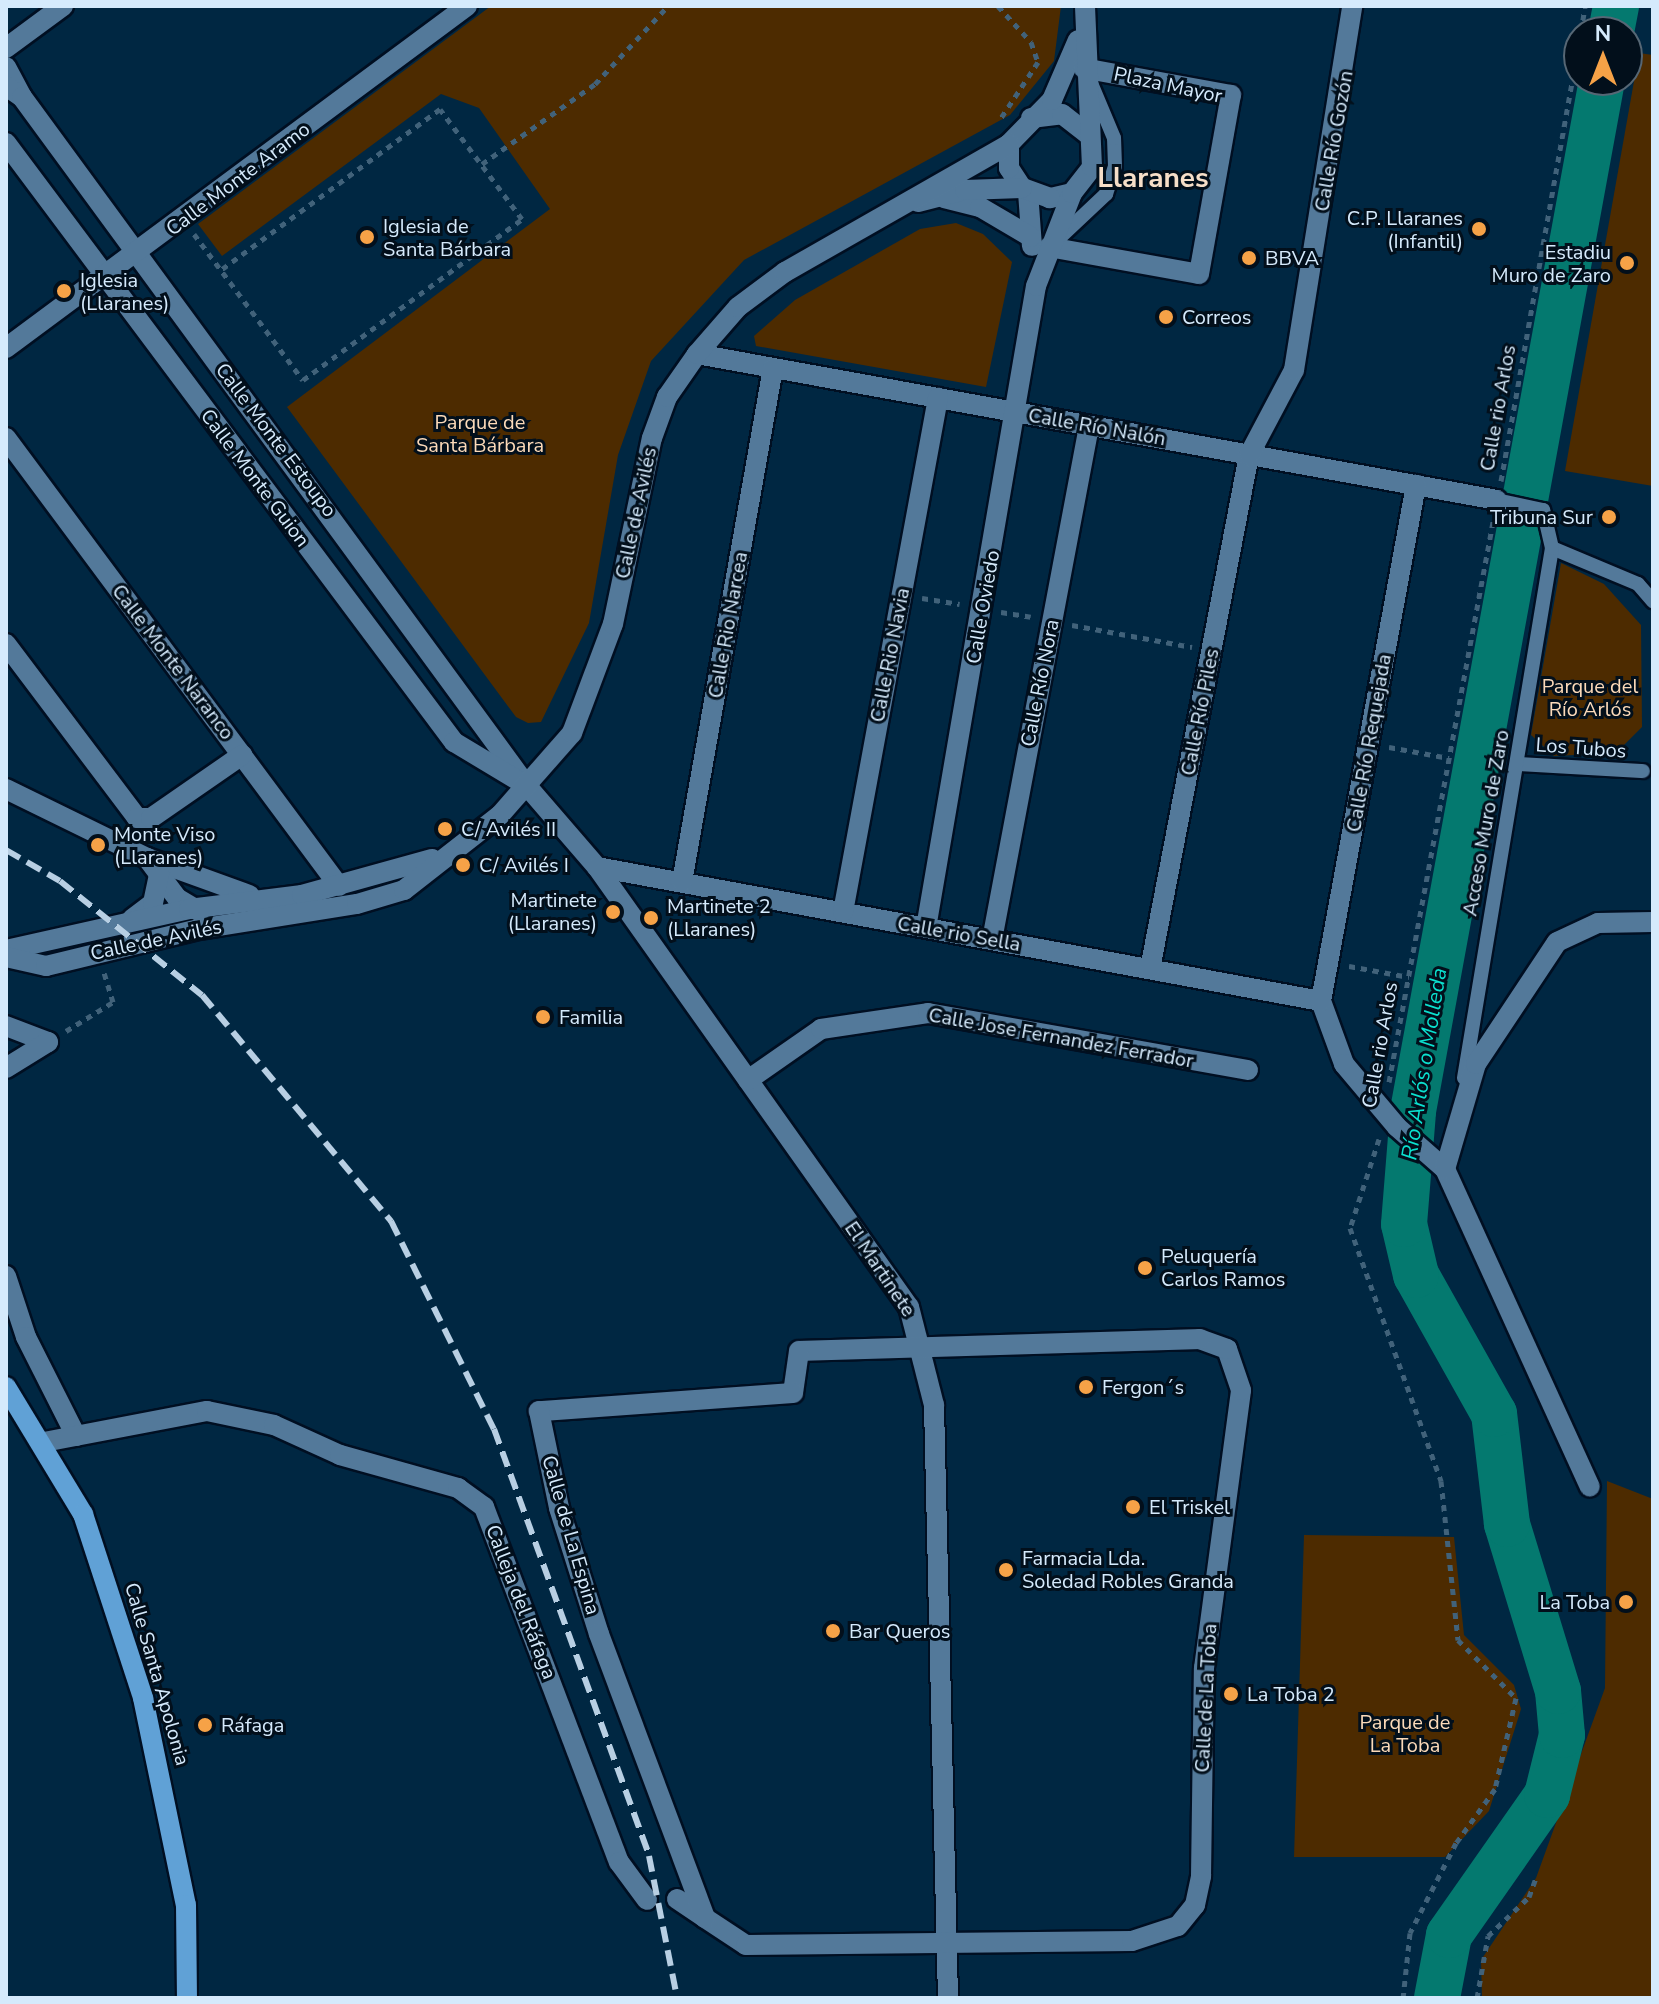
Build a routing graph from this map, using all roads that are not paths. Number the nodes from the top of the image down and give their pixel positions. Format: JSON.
{"nodes":[{"id":1,"x":63,"y":6,"type":"edge"},
{"id":2,"x":467,"y":6,"type":"edge"},
{"id":3,"x":1085,"y":6,"type":"edge"},
{"id":4,"x":1352,"y":6,"type":"edge"},
{"id":5,"x":1081,"y":32,"type":"junction"},
{"id":6,"x":6,"y":48,"type":"edge"},
{"id":7,"x":6,"y":67,"type":"edge"},
{"id":8,"x":1083,"y":68,"type":"junction"},
{"id":9,"x":14,"y":91,"type":"edge"},
{"id":10,"x":1029,"y":119,"type":"junction"},
{"id":11,"x":1088,"y":134,"type":"junction"},
{"id":12,"x":6,"y":143,"type":"edge"},
{"id":13,"x":1003,"y":147,"type":"junction"},
{"id":14,"x":1025,"y":190,"type":"junction"},
{"id":15,"x":1072,"y":193,"type":"junction"},
{"id":16,"x":936,"y":196,"type":"junction"},
{"id":17,"x":891,"y":210,"type":"junction"},
{"id":18,"x":1040,"y":242,"type":"junction"},
{"id":19,"x":138,"y":254,"type":"junction"},
{"id":20,"x":104,"y":278,"type":"junction"},
{"id":21,"x":6,"y":348,"type":"edge"},
{"id":22,"x":697,"y":354,"type":"junction"},
{"id":23,"x":773,"y":368,"type":"junction"},
{"id":24,"x":938,"y":398,"type":"junction"},
{"id":25,"x":1018,"y":413,"type":"junction"},
{"id":26,"x":1089,"y":426,"type":"junction"},
{"id":27,"x":6,"y":438,"type":"edge"},
{"id":28,"x":1249,"y":455,"type":"junction"},
{"id":29,"x":1416,"y":485,"type":"junction"},
{"id":30,"x":1502,"y":501,"type":"joint"},
{"id":31,"x":1552,"y":548,"type":"junction"},
{"id":32,"x":1653,"y":601,"type":"edge"},
{"id":33,"x":6,"y":644,"type":"edge"},
{"id":34,"x":242,"y":755,"type":"junction"},
{"id":35,"x":1517,"y":764,"type":"junction"},
{"id":36,"x":1643,"y":771,"type":"dead end"},
{"id":37,"x":527,"y":786,"type":"junction"},
{"id":38,"x":6,"y":789,"type":"edge"},
{"id":39,"x":436,"y":858,"type":"junction"},
{"id":40,"x":153,"y":866,"type":"junction"},
{"id":41,"x":597,"y":867,"type":"junction"},
{"id":42,"x":181,"y":871,"type":"junction"},
{"id":43,"x":682,"y":882,"type":"junction"},
{"id":44,"x":339,"y":886,"type":"junction"},
{"id":45,"x":257,"y":897,"type":"junction"},
{"id":46,"x":189,"y":909,"type":"junction"},
{"id":47,"x":843,"y":912,"type":"junction"},
{"id":48,"x":259,"y":918,"type":"junction"},
{"id":49,"x":129,"y":922,"type":"junction"},
{"id":50,"x":1653,"y":922,"type":"edge"},
{"id":51,"x":926,"y":928,"type":"junction"},
{"id":52,"x":142,"y":940,"type":"junction"},
{"id":53,"x":992,"y":940,"type":"junction"},
{"id":54,"x":6,"y":950,"type":"edge"},
{"id":55,"x":6,"y":957,"type":"edge"},
{"id":56,"x":1150,"y":969,"type":"junction"},
{"id":57,"x":1321,"y":1001,"type":"junction"},
{"id":58,"x":6,"y":1026,"type":"edge"},
{"id":59,"x":6,"y":1068,"type":"edge"},
{"id":60,"x":1248,"y":1070,"type":"dead end"},
{"id":61,"x":748,"y":1080,"type":"junction"},
{"id":62,"x":1460,"y":1106,"type":"junction"},
{"id":63,"x":1438,"y":1163,"type":"junction"},
{"id":64,"x":6,"y":1276,"type":"edge"},
{"id":65,"x":924,"y":1343,"type":"junction"},
{"id":66,"x":8,"y":1394,"type":"edge"},
{"id":67,"x":76,"y":1436,"type":"junction"},
{"id":68,"x":44,"y":1442,"type":"junction"},
{"id":69,"x":1590,"y":1487,"type":"dead end"},
{"id":70,"x":677,"y":1899,"type":"dead end"},
{"id":71,"x":647,"y":1900,"type":"dead end"},
{"id":72,"x":705,"y":1918,"type":"junction"},
{"id":73,"x":947,"y":1942,"type":"junction"},
{"id":74,"x":187,"y":1998,"type":"edge"},
{"id":75,"x":948,"y":1998,"type":"edge"}],
"edges":[{"from":1,"to":6,"type":"street"},
{"from":2,"to":19,"type":"street","name":"Calle Monte Aramo"},
{"from":3,"to":5,"type":"street"},
{"from":4,"to":28,"type":"street","name":"Calle Río Gozón"},
{"from":5,"to":8,"type":"street"},
{"from":5,"to":10,"type":"street"},
{"from":7,"to":9,"type":"street","name":"Calle Monte Estoupo"},
{"from":8,"to":11,"type":"street"},
{"from":8,"to":18,"type":"lane","name":"Plaza Mayor"},
{"from":8,"to":18,"type":"street","name":"Plaza Mayor"},
{"from":9,"to":19,"type":"street","name":"Calle Monte Estoupo"},
{"from":10,"to":11,"type":"street"},
{"from":10,"to":13,"type":"street"},
{"from":11,"to":15,"type":"street"},
{"from":12,"to":20,"type":"street","name":"Calle Monte Guion"},
{"from":13,"to":14,"type":"street"},
{"from":13,"to":17,"type":"street","name":"Calle de Avilés"},
{"from":14,"to":15,"type":"street"},
{"from":14,"to":16,"type":"street","name":"Calle de Avilés"},
{"from":14,"to":18,"type":"street","name":"Calle Oviedo"},
{"from":15,"to":18,"type":"street","name":"Calle Oviedo"},
{"from":16,"to":17,"type":"street","name":"Calle de Avilés"},
{"from":16,"to":18,"type":"street"},
{"from":17,"to":22,"type":"street","name":"Calle de Avilés"},
{"from":18,"to":25,"type":"street","name":"Calle Oviedo"},
{"from":19,"to":20,"type":"street","name":"Calle Monte Aramo"},
{"from":19,"to":37,"type":"street","name":"Calle Monte Estoupo"},
{"from":20,"to":21,"type":"street","name":"Calle Monte Aramo"},
{"from":20,"to":37,"type":"street","name":"Calle Monte Guion"},
{"from":22,"to":23,"type":"street","name":"Calle Río Nalón"},
{"from":22,"to":37,"type":"street","name":"Calle de Avilés"},
{"from":23,"to":24,"type":"street","name":"Calle Río Nalón"},
{"from":23,"to":43,"type":"street","name":"Calle Rio Narcea"},
{"from":24,"to":25,"type":"street","name":"Calle Río Nalón"},
{"from":24,"to":47,"type":"street","name":"Calle Rio Navia"},
{"from":25,"to":26,"type":"street","name":"Calle Río Nalón"},
{"from":25,"to":51,"type":"street","name":"Calle Oviedo"},
{"from":26,"to":28,"type":"street","name":"Calle Río Nalón"},
{"from":26,"to":53,"type":"street","name":"Calle Río Nora"},
{"from":27,"to":34,"type":"street","name":"Calle Monte Naranco"},
{"from":28,"to":29,"type":"street","name":"Calle Río Nalón"},
{"from":28,"to":56,"type":"street","name":"Calle Río Piles"},
{"from":29,"to":30,"type":"street","name":"Calle Río Nalón"},
{"from":29,"to":57,"type":"street","name":"Calle Río Requejada"},
{"from":30,"to":31,"type":"lane"},
{"from":31,"to":32,"type":"lane"},
{"from":31,"to":35,"type":"lane","name":"Acceso Muro de Zaro"},
{"from":33,"to":34,"type":"street"},
{"from":34,"to":44,"type":"street","name":"Calle Monte Naranco"},
{"from":35,"to":36,"type":"lane","name":"Los Tubos"},
{"from":35,"to":62,"type":"lane","name":"Acceso Muro de Zaro"},
{"from":37,"to":39,"type":"street","name":"Calle de Avilés"},
{"from":37,"to":41,"type":"street","name":"El Martinete"},
{"from":38,"to":40,"type":"street"},
{"from":39,"to":44,"type":"street","name":"Calle de Avilés"},
{"from":39,"to":48,"type":"street","name":"Calle de Avilés"},
{"from":40,"to":42,"type":"street"},
{"from":40,"to":46,"type":"street"},
{"from":40,"to":49,"type":"street"},
{"from":41,"to":43,"type":"street","name":"Calle rio Sella"},
{"from":41,"to":61,"type":"street","name":"El Martinete"},
{"from":42,"to":45,"type":"street"},
{"from":42,"to":46,"type":"street"},
{"from":43,"to":47,"type":"street","name":"Calle rio Sella"},
{"from":44,"to":45,"type":"street","name":"Calle de Avilés"},
{"from":45,"to":46,"type":"street","name":"Calle de Avilés"},
{"from":46,"to":48,"type":"street"},
{"from":46,"to":49,"type":"street","name":"Calle de Avilés"},
{"from":46,"to":52,"type":"street"},
{"from":47,"to":51,"type":"street","name":"Calle rio Sella"},
{"from":48,"to":52,"type":"street","name":"Calle de Avilés"},
{"from":49,"to":54,"type":"street","name":"Calle de Avilés"},
{"from":50,"to":62,"type":"street"},
{"from":51,"to":53,"type":"street","name":"Calle rio Sella"},
{"from":52,"to":55,"type":"street","name":"Calle de Avilés"},
{"from":53,"to":56,"type":"street","name":"Calle rio Sella"},
{"from":56,"to":57,"type":"street","name":"Calle rio Sella"},
{"from":57,"to":63,"type":"street"},
{"from":58,"to":59,"type":"street"},
{"from":60,"to":61,"type":"street","name":"Calle Jose Fernandez Ferrador"},
{"from":61,"to":65,"type":"street","name":"El Martinete"},
{"from":62,"to":63,"type":"street"},
{"from":63,"to":69,"type":"street"},
{"from":64,"to":67,"type":"street"},
{"from":65,"to":72,"type":"street","name":"Calle de La Espina"},
{"from":65,"to":73,"type":"street","name":"El Martinete"},
{"from":65,"to":73,"type":"street","name":"Calle de La Toba"},
{"from":66,"to":68,"type":"main road","name":"Calle Santa Apolonia"},
{"from":67,"to":68,"type":"street","name":"Calleja del Ráfaga"},
{"from":67,"to":71,"type":"street","name":"Calleja del Ráfaga"},
{"from":68,"to":74,"type":"main road","name":"Calle Santa Apolonia"},
{"from":70,"to":72,"type":"street"},
{"from":72,"to":73,"type":"street"},
{"from":73,"to":75,"type":"street","name":"El Martinete"}]}
